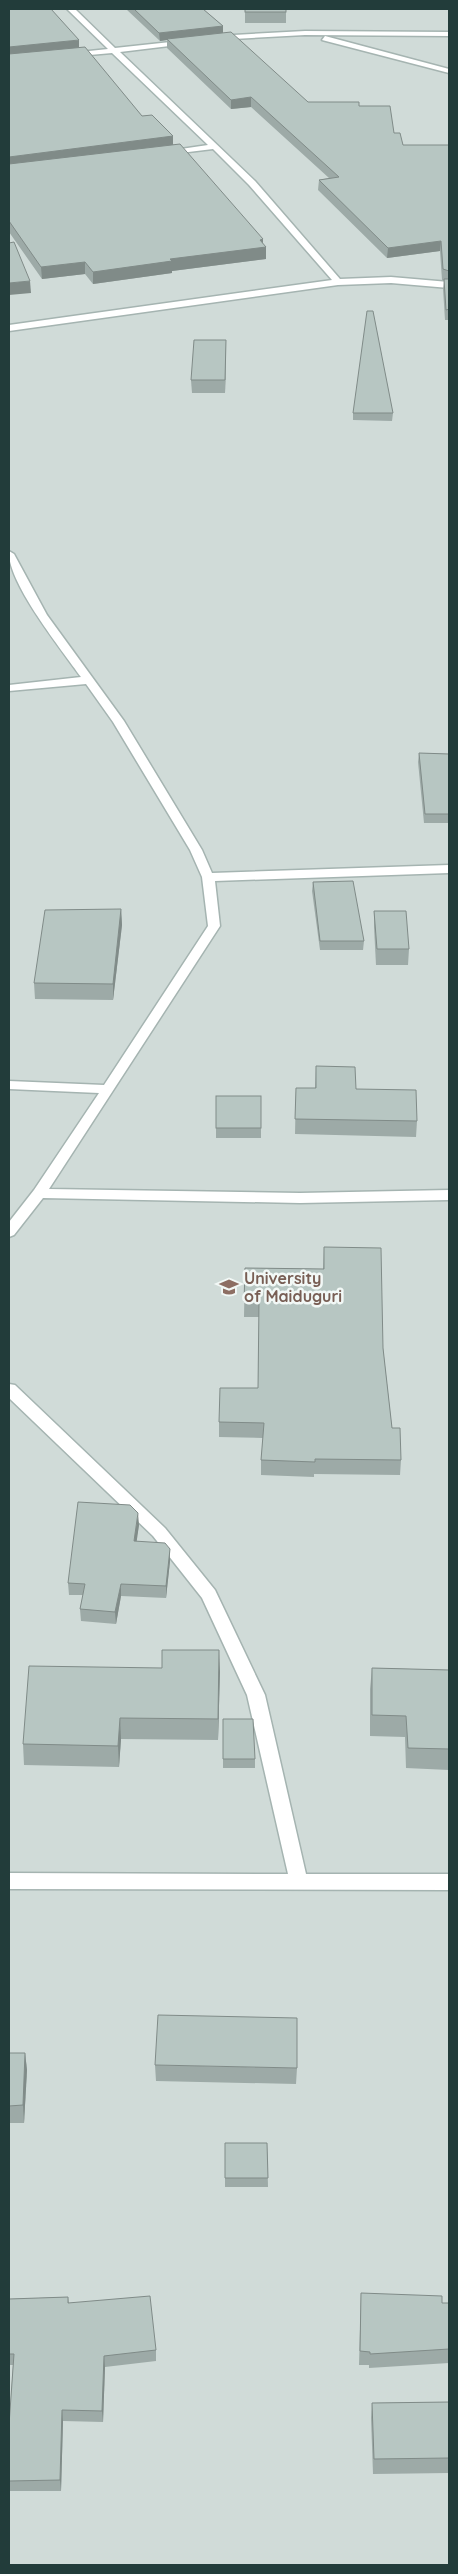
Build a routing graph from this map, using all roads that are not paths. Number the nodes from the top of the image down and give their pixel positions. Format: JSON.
{"nodes":[{"id":1,"x":71,"y":9,"type":"edge"},
{"id":2,"x":305,"y":33,"type":"junction"},
{"id":3,"x":449,"y":34,"type":"edge"},
{"id":4,"x":210,"y":39,"type":"edge"},
{"id":5,"x":191,"y":41,"type":"edge"},
{"id":6,"x":113,"y":50,"type":"junction"},
{"id":7,"x":66,"y":56,"type":"edge"},
{"id":8,"x":449,"y":71,"type":"edge"},
{"id":9,"x":213,"y":147,"type":"junction"},
{"id":10,"x":154,"y":154,"type":"edge"},
{"id":11,"x":338,"y":282,"type":"junction"},
{"id":12,"x":449,"y":285,"type":"edge"},
{"id":13,"x":9,"y":328,"type":"edge"},
{"id":14,"x":9,"y":554,"type":"edge"},
{"id":15,"x":89,"y":680,"type":"junction"},
{"id":16,"x":9,"y":688,"type":"edge"},
{"id":17,"x":449,"y":869,"type":"edge"},
{"id":18,"x":208,"y":877,"type":"junction"},
{"id":19,"x":9,"y":1085,"type":"edge"},
{"id":20,"x":108,"y":1089,"type":"junction"},
{"id":21,"x":39,"y":1193,"type":"junction"},
{"id":22,"x":449,"y":1195,"type":"edge"},
{"id":23,"x":9,"y":1232,"type":"edge"},
{"id":24,"x":9,"y":1389,"type":"edge"},
{"id":25,"x":9,"y":1881,"type":"edge"},
{"id":26,"x":449,"y":1882,"type":"edge"},
{"id":27,"x":299,"y":1883,"type":"junction"}],
"edges":[{"from":1,"to":6,"type":"street"},
{"from":2,"to":3,"type":"street"},
{"from":2,"to":4,"type":"street"},
{"from":2,"to":8,"type":"street"},
{"from":5,"to":6,"type":"street"},
{"from":6,"to":7,"type":"street"},
{"from":6,"to":9,"type":"street"},
{"from":9,"to":10,"type":"street"},
{"from":9,"to":11,"type":"street"},
{"from":11,"to":12,"type":"street"},
{"from":11,"to":13,"type":"street"},
{"from":14,"to":15,"type":"street"},
{"from":15,"to":16,"type":"street"},
{"from":15,"to":18,"type":"street"},
{"from":17,"to":18,"type":"street"},
{"from":18,"to":20,"type":"street"},
{"from":19,"to":20,"type":"street"},
{"from":20,"to":21,"type":"street"},
{"from":21,"to":22,"type":"street"},
{"from":21,"to":23,"type":"street"},
{"from":24,"to":27,"type":"street"},
{"from":25,"to":27,"type":"street"},
{"from":26,"to":27,"type":"street"}]}
